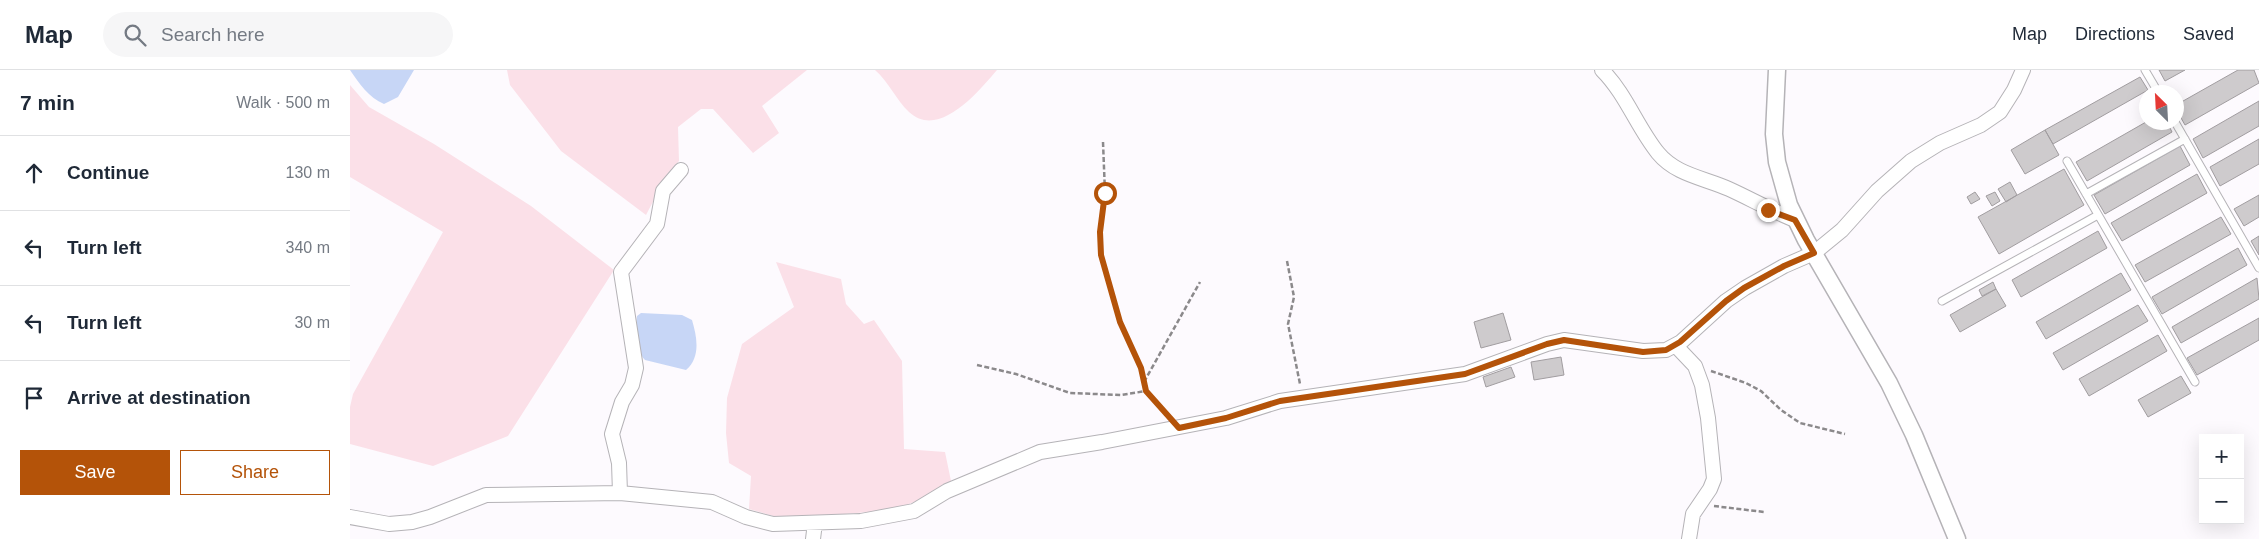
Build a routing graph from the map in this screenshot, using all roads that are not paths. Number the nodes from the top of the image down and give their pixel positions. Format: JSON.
{"nodes":[{"id":1,"x":1602,"y":70,"type":"edge"},
{"id":2,"x":1777,"y":70,"type":"edge"},
{"id":3,"x":2023,"y":70,"type":"edge"},
{"id":4,"x":2145,"y":70,"type":"edge"},
{"id":5,"x":2154,"y":85,"type":"edge"},
{"id":6,"x":2180,"y":130,"type":"edge"},
{"id":7,"x":2185,"y":139,"type":"junction"},
{"id":8,"x":2067,"y":161,"type":"dead end"},
{"id":9,"x":681,"y":170,"type":"dead end"},
{"id":10,"x":2086,"y":194,"type":"junction"},
{"id":11,"x":2098,"y":215,"type":"junction"},
{"id":12,"x":1795,"y":220,"type":"junction"},
{"id":13,"x":1814,"y":253,"type":"junction"},
{"id":14,"x":2259,"y":268,"type":"edge"},
{"id":15,"x":1942,"y":301,"type":"dead end"},
{"id":16,"x":1676,"y":346,"type":"junction"},
{"id":17,"x":2195,"y":382,"type":"dead end"},
{"id":18,"x":620,"y":493,"type":"junction"},
{"id":19,"x":350,"y":517,"type":"edge"},
{"id":20,"x":815,"y":523,"type":"junction"},
{"id":21,"x":813,"y":539,"type":"edge"},
{"id":22,"x":1689,"y":539,"type":"edge"},
{"id":23,"x":1957,"y":539,"type":"edge"}],
"edges":[{"from":1,"to":12,"type":"street"},
{"from":2,"to":12,"type":"street"},
{"from":3,"to":13,"type":"street"},
{"from":4,"to":5,"type":"lane"},
{"from":6,"to":7,"type":"lane"},
{"from":7,"to":10,"type":"lane"},
{"from":7,"to":14,"type":"lane"},
{"from":8,"to":10,"type":"lane"},
{"from":9,"to":18,"type":"street"},
{"from":10,"to":11,"type":"lane"},
{"from":11,"to":15,"type":"lane"},
{"from":11,"to":17,"type":"lane"},
{"from":12,"to":13,"type":"street"},
{"from":13,"to":16,"type":"street"},
{"from":13,"to":23,"type":"street"},
{"from":16,"to":20,"type":"street"},
{"from":16,"to":22,"type":"street"},
{"from":18,"to":19,"type":"street"},
{"from":18,"to":20,"type":"street"},
{"from":20,"to":21,"type":"street"}]}
